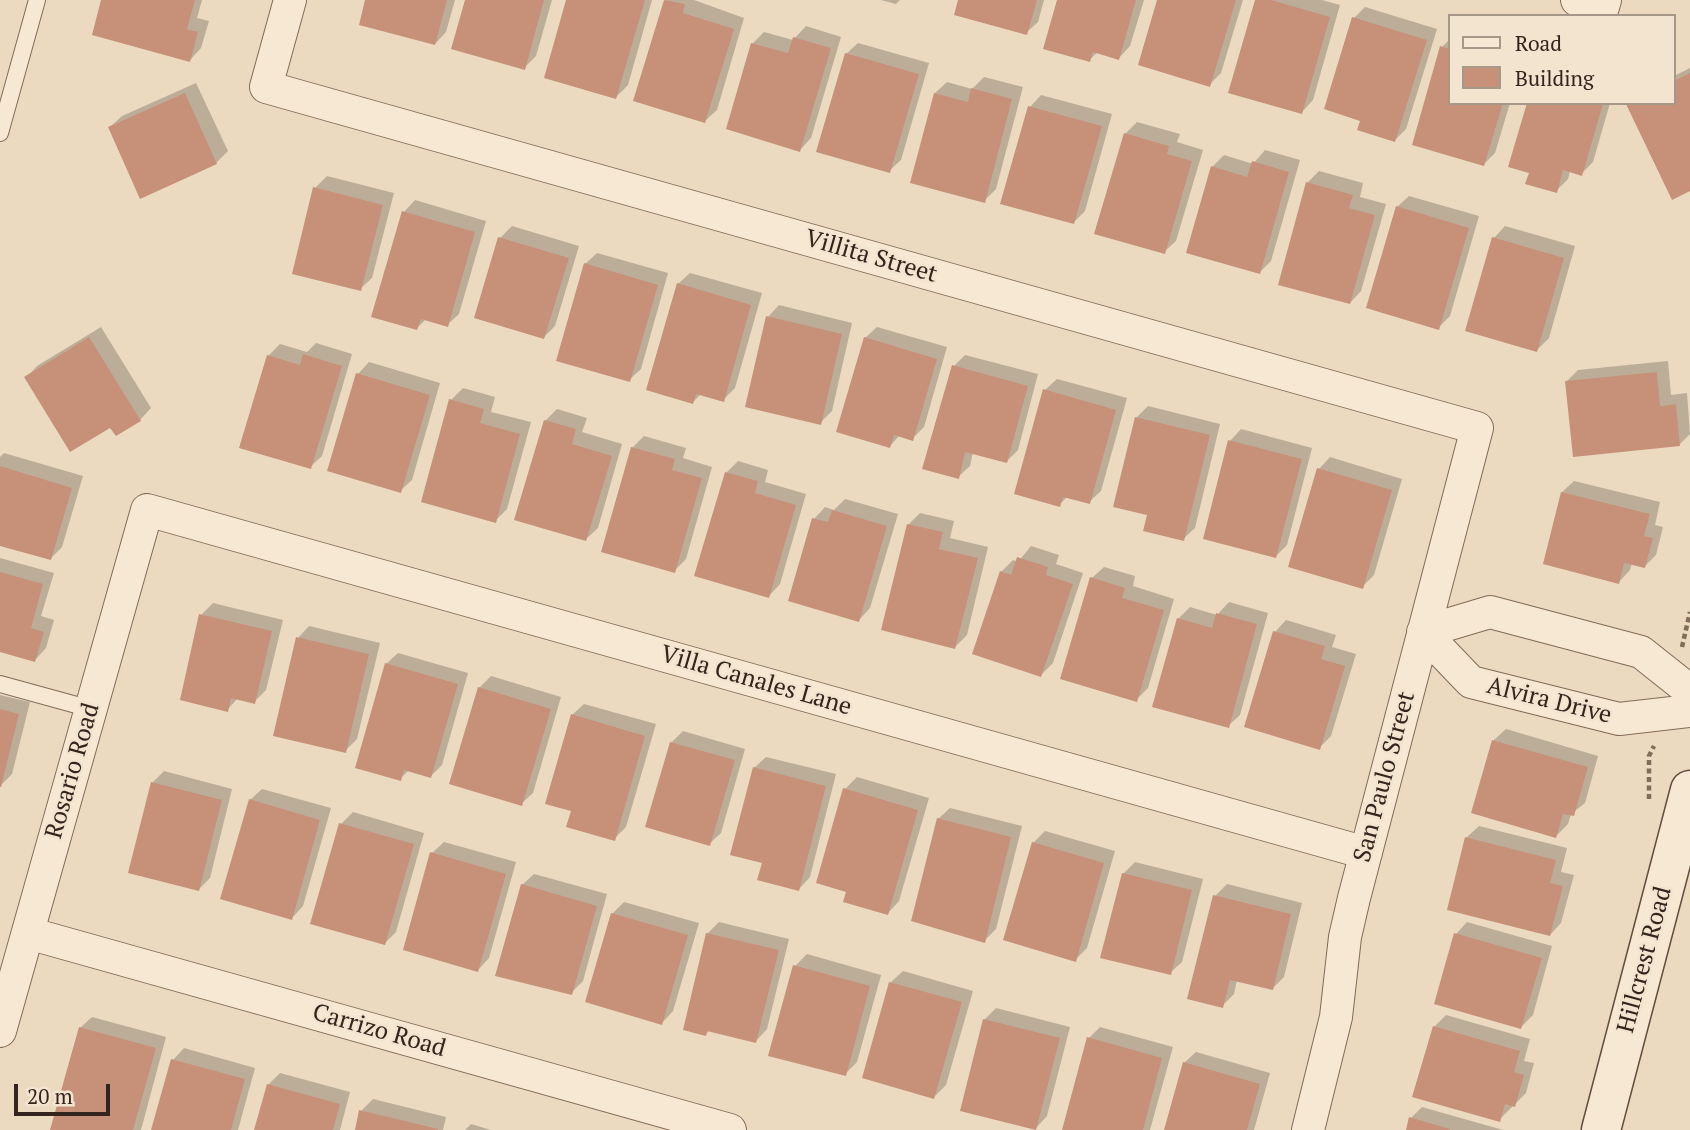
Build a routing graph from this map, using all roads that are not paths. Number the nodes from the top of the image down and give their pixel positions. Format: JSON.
{"nodes":[{"id":1,"x":37,"y":0,"type":"edge"},
{"id":2,"x":290,"y":0,"type":"edge"},
{"id":3,"x":0,"y":133,"type":"edge"},
{"id":4,"x":1477,"y":428,"type":"joint"},
{"id":5,"x":147,"y":510,"type":"joint"},
{"id":6,"x":1423,"y":632,"type":"junction"},
{"id":7,"x":0,"y":684,"type":"edge"},
{"id":8,"x":1690,"y":691,"type":"edge"},
{"id":9,"x":90,"y":709,"type":"junction"},
{"id":10,"x":1690,"y":711,"type":"edge"},
{"id":11,"x":1690,"y":790,"type":"edge"},
{"id":12,"x":1366,"y":853,"type":"junction"},
{"id":13,"x":28,"y":933,"type":"junction"},
{"id":14,"x":0,"y":1031,"type":"edge"},
{"id":15,"x":730,"y":1130,"type":"edge"},
{"id":16,"x":1308,"y":1130,"type":"edge"},
{"id":17,"x":1601,"y":1130,"type":"edge"}],
"edges":[{"from":1,"to":3,"type":"lane"},
{"from":2,"to":4,"type":"street","name":"Villita Street"},
{"from":4,"to":6,"type":"street","name":"San Paulo Street"},
{"from":5,"to":9,"type":"street","name":"Rosario Road"},
{"from":5,"to":12,"type":"street","name":"Villa Canales Lane"},
{"from":6,"to":8,"type":"street"},
{"from":6,"to":10,"type":"street","name":"Alvira Drive"},
{"from":6,"to":12,"type":"street","name":"San Paulo Street"},
{"from":7,"to":9,"type":"lane"},
{"from":9,"to":13,"type":"street","name":"Rosario Road"},
{"from":11,"to":17,"type":"street","name":"Hillcrest Road"},
{"from":12,"to":16,"type":"street","name":"San Paulo Street"},
{"from":13,"to":14,"type":"street","name":"Rosario Road"},
{"from":13,"to":15,"type":"street","name":"Carrizo Road"}]}
